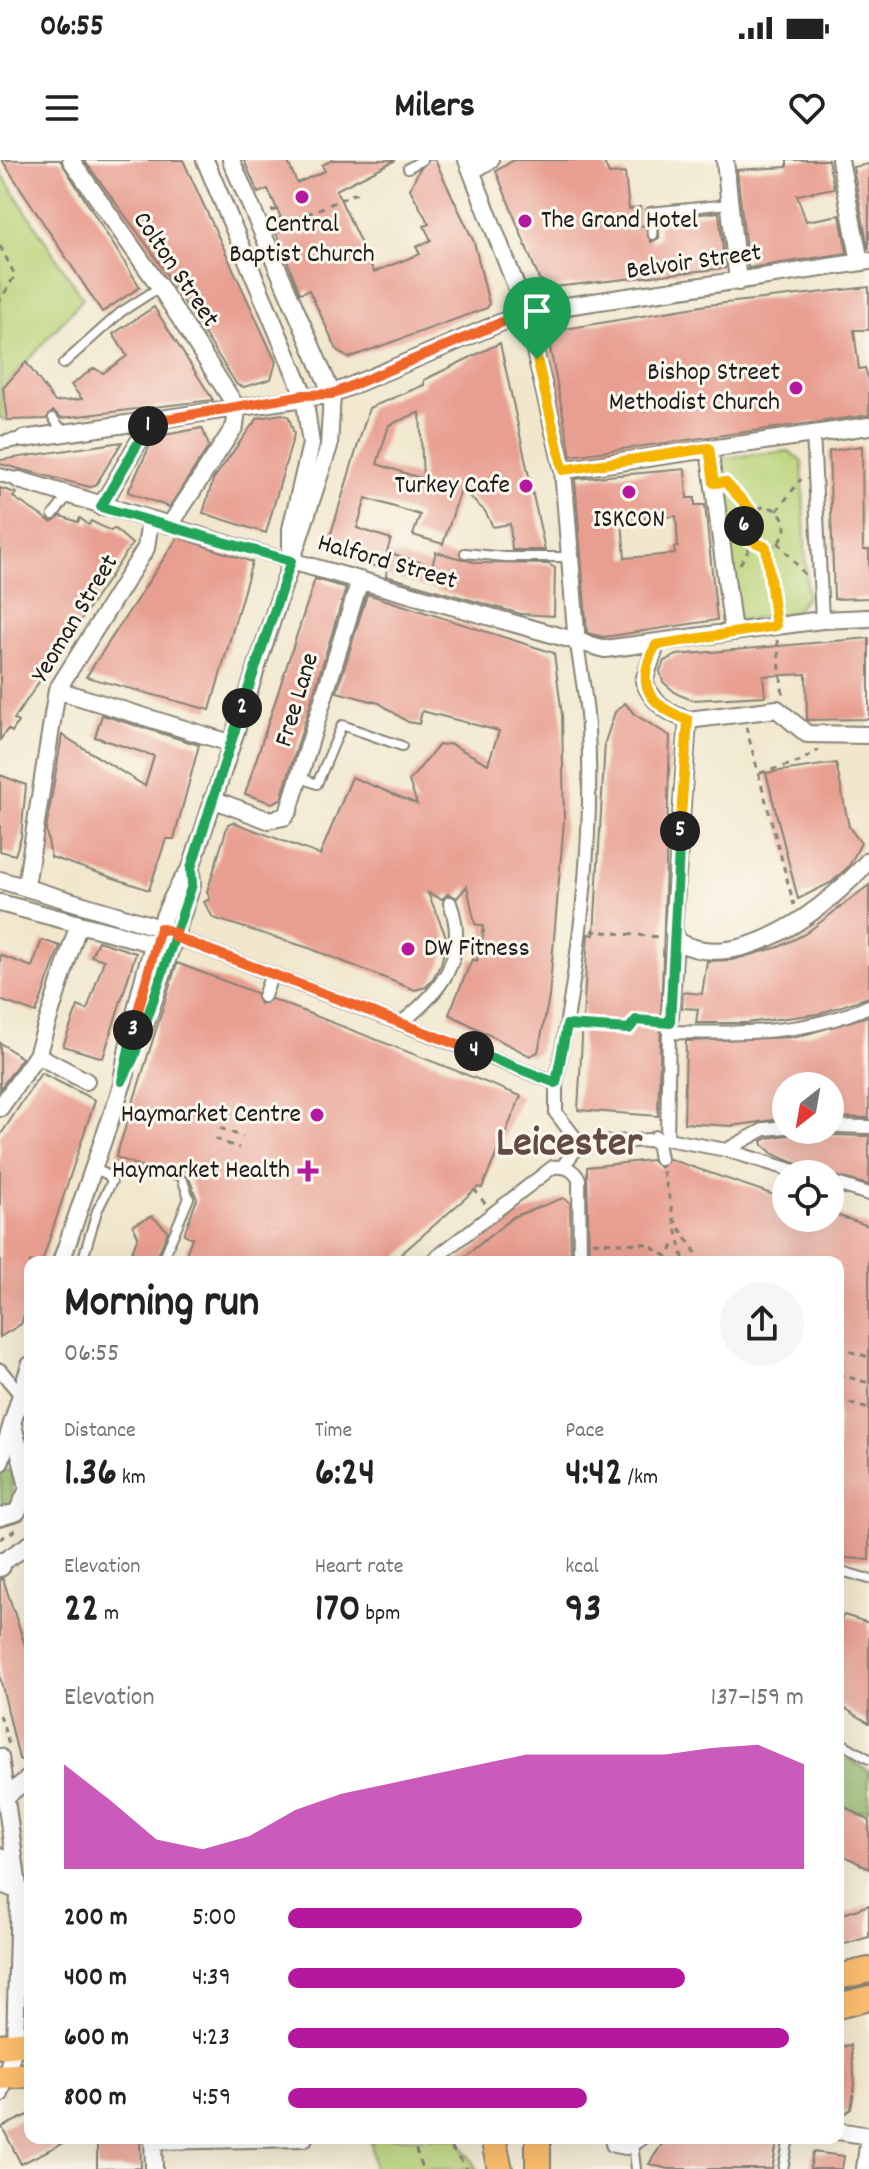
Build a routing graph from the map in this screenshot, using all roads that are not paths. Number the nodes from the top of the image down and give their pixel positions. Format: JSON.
{"nodes":[{"id":1,"x":71,"y":160,"type":"edge"},
{"id":2,"x":205,"y":160,"type":"edge"},
{"id":3,"x":231,"y":160,"type":"edge"},
{"id":4,"x":422,"y":160,"type":"edge"},
{"id":5,"x":490,"y":160,"type":"edge"},
{"id":6,"x":725,"y":160,"type":"edge"},
{"id":7,"x":840,"y":160,"type":"edge"},
{"id":8,"x":470,"y":165,"type":"edge"},
{"id":9,"x":408,"y":168,"type":"dead end"},
{"id":10,"x":729,"y":204,"type":"junction"},
{"id":11,"x":653,"y":235,"type":"dead end"},
{"id":12,"x":864,"y":262,"type":"edge"},
{"id":13,"x":738,"y":282,"type":"junction"},
{"id":14,"x":160,"y":287,"type":"junction"},
{"id":15,"x":526,"y":312,"type":"junction"},
{"id":16,"x":63,"y":364,"type":"dead end"},
{"id":17,"x":332,"y":394,"type":"junction"},
{"id":18,"x":304,"y":395,"type":"junction"},
{"id":19,"x":237,"y":408,"type":"junction"},
{"id":20,"x":53,"y":418,"type":"dead end"},
{"id":21,"x":150,"y":422,"type":"junction"},
{"id":22,"x":869,"y":426,"type":"edge"},
{"id":23,"x":813,"y":432,"type":"junction"},
{"id":24,"x":64,"y":433,"type":"junction"},
{"id":25,"x":23,"y":439,"type":"joint"},
{"id":26,"x":0,"y":443,"type":"edge"},
{"id":27,"x":709,"y":448,"type":"junction"},
{"id":28,"x":563,"y":470,"type":"junction"},
{"id":29,"x":0,"y":475,"type":"edge"},
{"id":30,"x":19,"y":480,"type":"joint"},
{"id":31,"x":68,"y":496,"type":"junction"},
{"id":32,"x":101,"y":507,"type":"junction"},
{"id":33,"x":53,"y":515,"type":"dead end"},
{"id":34,"x":150,"y":520,"type":"junction"},
{"id":35,"x":170,"y":525,"type":"junction"},
{"id":36,"x":465,"y":553,"type":"dead end"},
{"id":37,"x":571,"y":557,"type":"junction"},
{"id":38,"x":291,"y":561,"type":"junction"},
{"id":39,"x":360,"y":580,"type":"junction"},
{"id":40,"x":869,"y":618,"type":"edge"},
{"id":41,"x":822,"y":620,"type":"junction"},
{"id":42,"x":733,"y":632,"type":"junction"},
{"id":43,"x":577,"y":644,"type":"junction"},
{"id":44,"x":656,"y":645,"type":"junction"},
{"id":45,"x":57,"y":690,"type":"junction"},
{"id":46,"x":688,"y":720,"type":"junction"},
{"id":47,"x":869,"y":735,"type":"edge"},
{"id":48,"x":230,"y":743,"type":"junction"},
{"id":49,"x":402,"y":746,"type":"dead end"},
{"id":50,"x":299,"y":777,"type":"junction"},
{"id":51,"x":212,"y":799,"type":"junction"},
{"id":52,"x":869,"y":860,"type":"edge"},
{"id":53,"x":0,"y":880,"type":"edge"},
{"id":54,"x":26,"y":886,"type":"junction"},
{"id":55,"x":0,"y":903,"type":"edge"},
{"id":56,"x":450,"y":903,"type":"dead end"},
{"id":57,"x":78,"y":926,"type":"junction"},
{"id":58,"x":167,"y":938,"type":"junction"},
{"id":59,"x":675,"y":939,"type":"junction"},
{"id":60,"x":272,"y":974,"type":"junction"},
{"id":61,"x":264,"y":996,"type":"dead end"},
{"id":62,"x":869,"y":1006,"type":"edge"},
{"id":63,"x":401,"y":1023,"type":"junction"},
{"id":64,"x":670,"y":1024,"type":"junction"},
{"id":65,"x":37,"y":1055,"type":"junction"},
{"id":66,"x":86,"y":1081,"type":"dead end"},
{"id":67,"x":556,"y":1083,"type":"junction"},
{"id":68,"x":0,"y":1108,"type":"edge"},
{"id":69,"x":844,"y":1126,"type":"edge"},
{"id":70,"x":869,"y":1127,"type":"edge"},
{"id":71,"x":772,"y":1128,"type":"edge"},
{"id":72,"x":662,"y":1138,"type":"junction"},
{"id":73,"x":580,"y":1144,"type":"junction"},
{"id":74,"x":726,"y":1150,"type":"junction"},
{"id":75,"x":660,"y":1159,"type":"road end"},
{"id":76,"x":772,"y":1164,"type":"edge"},
{"id":77,"x":563,"y":1166,"type":"junction"},
{"id":78,"x":92,"y":1168,"type":"junction"},
{"id":79,"x":183,"y":1181,"type":"dead end"},
{"id":80,"x":844,"y":1186,"type":"edge"},
{"id":81,"x":869,"y":1194,"type":"edge"},
{"id":82,"x":63,"y":1256,"type":"edge"},
{"id":83,"x":84,"y":1256,"type":"edge"},
{"id":84,"x":165,"y":1256,"type":"edge"},
{"id":85,"x":438,"y":1256,"type":"edge"},
{"id":86,"x":580,"y":1256,"type":"edge"},
{"id":87,"x":0,"y":1370,"type":"edge"},
{"id":88,"x":24,"y":1385,"type":"edge"},
{"id":89,"x":21,"y":1395,"type":"junction"},
{"id":90,"x":13,"y":1423,"type":"junction"},
{"id":91,"x":24,"y":1462,"type":"edge"},
{"id":92,"x":0,"y":1463,"type":"edge"},
{"id":93,"x":23,"y":1466,"type":"junction"},
{"id":94,"x":24,"y":1470,"type":"edge"},
{"id":95,"x":24,"y":1500,"type":"edge"},
{"id":96,"x":0,"y":1517,"type":"edge"},
{"id":97,"x":24,"y":1548,"type":"edge"},
{"id":98,"x":0,"y":1564,"type":"edge"},
{"id":99,"x":844,"y":1572,"type":"edge"},
{"id":100,"x":869,"y":1579,"type":"edge"},
{"id":101,"x":844,"y":1744,"type":"edge"},
{"id":102,"x":0,"y":1757,"type":"edge"},
{"id":103,"x":869,"y":1759,"type":"edge"},
{"id":104,"x":24,"y":1780,"type":"edge"},
{"id":105,"x":5,"y":1789,"type":"edge"},
{"id":106,"x":11,"y":1826,"type":"junction"},
{"id":107,"x":0,"y":1839,"type":"edge"},
{"id":108,"x":0,"y":1857,"type":"edge"},
{"id":109,"x":18,"y":1891,"type":"edge"},
{"id":110,"x":19,"y":1957,"type":"junction"},
{"id":111,"x":869,"y":1970,"type":"edge"},
{"id":112,"x":844,"y":1976,"type":"edge"},
{"id":113,"x":24,"y":1978,"type":"edge"},
{"id":114,"x":844,"y":1989,"type":"edge"},
{"id":115,"x":869,"y":1992,"type":"edge"},
{"id":116,"x":869,"y":1998,"type":"edge"},
{"id":117,"x":844,"y":2004,"type":"edge"},
{"id":118,"x":15,"y":2045,"type":"edge"},
{"id":119,"x":24,"y":2076,"type":"edge"},
{"id":120,"x":2,"y":2082,"type":"edge"},
{"id":121,"x":844,"y":2132,"type":"edge"},
{"id":122,"x":869,"y":2137,"type":"edge"},
{"id":123,"x":153,"y":2144,"type":"edge"},
{"id":124,"x":494,"y":2144,"type":"edge"},
{"id":125,"x":511,"y":2144,"type":"edge"},
{"id":126,"x":538,"y":2144,"type":"edge"},
{"id":127,"x":636,"y":2144,"type":"edge"},
{"id":128,"x":788,"y":2144,"type":"edge"},
{"id":129,"x":154,"y":2169,"type":"edge"},
{"id":130,"x":500,"y":2169,"type":"edge"},
{"id":131,"x":511,"y":2169,"type":"edge"},
{"id":132,"x":538,"y":2169,"type":"edge"},
{"id":133,"x":636,"y":2169,"type":"edge"},
{"id":134,"x":783,"y":2169,"type":"edge"},
{"id":135,"x":865,"y":2169,"type":"edge"}],
"edges":[{"from":1,"to":14,"type":"street","name":"Colton Street"},
{"from":2,"to":18,"type":"street"},
{"from":3,"to":17,"type":"street"},
{"from":4,"to":9,"type":"lane"},
{"from":5,"to":8,"type":"street"},
{"from":6,"to":10,"type":"street"},
{"from":7,"to":12,"type":"street"},
{"from":8,"to":15,"type":"street"},
{"from":10,"to":11,"type":"lane"},
{"from":10,"to":13,"type":"street"},
{"from":12,"to":13,"type":"street","name":"Belvoir Street"},
{"from":13,"to":15,"type":"street","name":"Belvoir Street"},
{"from":14,"to":16,"type":"lane"},
{"from":14,"to":19,"type":"street","name":"Colton Street"},
{"from":15,"to":17,"type":"street","name":"Belvoir Street"},
{"from":15,"to":28,"type":"street"},
{"from":17,"to":18,"type":"street"},
{"from":17,"to":38,"type":"street"},
{"from":18,"to":19,"type":"street"},
{"from":18,"to":38,"type":"street"},
{"from":19,"to":21,"type":"street"},
{"from":19,"to":35,"type":"street"},
{"from":20,"to":24,"type":"lane"},
{"from":21,"to":24,"type":"street"},
{"from":21,"to":32,"type":"street"},
{"from":22,"to":23,"type":"street"},
{"from":23,"to":27,"type":"street"},
{"from":23,"to":41,"type":"street"},
{"from":24,"to":25,"type":"street"},
{"from":25,"to":26,"type":"street"},
{"from":27,"to":28,"type":"street"},
{"from":27,"to":42,"type":"street"},
{"from":28,"to":37,"type":"street"},
{"from":29,"to":30,"type":"street","name":"Halford Street"},
{"from":30,"to":31,"type":"street","name":"Halford Street"},
{"from":31,"to":32,"type":"street","name":"Halford Street"},
{"from":31,"to":33,"type":"lane"},
{"from":32,"to":34,"type":"street","name":"Halford Street"},
{"from":34,"to":35,"type":"street","name":"Halford Street"},
{"from":34,"to":45,"type":"street","name":"Yeoman Street"},
{"from":35,"to":38,"type":"street","name":"Halford Street"},
{"from":36,"to":37,"type":"lane"},
{"from":37,"to":43,"type":"street"},
{"from":38,"to":39,"type":"street","name":"Halford Street"},
{"from":38,"to":48,"type":"street"},
{"from":39,"to":43,"type":"street","name":"Halford Street"},
{"from":39,"to":50,"type":"street","name":"Free Lane"},
{"from":40,"to":41,"type":"street","name":"Halford Street"},
{"from":41,"to":42,"type":"street","name":"Halford Street"},
{"from":42,"to":44,"type":"street","name":"Halford Street"},
{"from":43,"to":44,"type":"street","name":"Halford Street"},
{"from":43,"to":67,"type":"street"},
{"from":44,"to":46,"type":"street"},
{"from":45,"to":48,"type":"street"},
{"from":45,"to":54,"type":"street","name":"Yeoman Street"},
{"from":46,"to":47,"type":"street"},
{"from":46,"to":59,"type":"street"},
{"from":48,"to":51,"type":"street"},
{"from":49,"to":50,"type":"lane"},
{"from":50,"to":51,"type":"street","name":"Free Lane"},
{"from":51,"to":58,"type":"street"},
{"from":52,"to":59,"type":"street"},
{"from":53,"to":54,"type":"street"},
{"from":54,"to":58,"type":"street"},
{"from":55,"to":57,"type":"street"},
{"from":56,"to":63,"type":"street"},
{"from":57,"to":58,"type":"street"},
{"from":57,"to":65,"type":"street"},
{"from":58,"to":60,"type":"street"},
{"from":58,"to":78,"type":"street"},
{"from":59,"to":64,"type":"street"},
{"from":60,"to":61,"type":"street"},
{"from":60,"to":63,"type":"street"},
{"from":62,"to":64,"type":"street"},
{"from":63,"to":67,"type":"street"},
{"from":64,"to":72,"type":"street"},
{"from":65,"to":66,"type":"street"},
{"from":65,"to":68,"type":"street"},
{"from":67,"to":73,"type":"street"},
{"from":69,"to":70,"type":"street"},
{"from":71,"to":74,"type":"street"},
{"from":72,"to":73,"type":"street"},
{"from":72,"to":74,"type":"street"},
{"from":72,"to":75,"type":"street"},
{"from":73,"to":77,"type":"street"},
{"from":74,"to":76,"type":"street"},
{"from":77,"to":85,"type":"street"},
{"from":77,"to":86,"type":"street"},
{"from":78,"to":82,"type":"street"},
{"from":78,"to":83,"type":"lane"},
{"from":79,"to":84,"type":"lane"},
{"from":80,"to":81,"type":"street"},
{"from":87,"to":89,"type":"street"},
{"from":88,"to":89,"type":"street"},
{"from":89,"to":90,"type":"street"},
{"from":90,"to":92,"type":"street"},
{"from":90,"to":93,"type":"street"},
{"from":91,"to":93,"type":"lane"},
{"from":93,"to":94,"type":"street"},
{"from":95,"to":96,"type":"street"},
{"from":97,"to":98,"type":"street"},
{"from":99,"to":100,"type":"lane"},
{"from":101,"to":103,"type":"lane"},
{"from":102,"to":105,"type":"street"},
{"from":104,"to":105,"type":"street"},
{"from":105,"to":106,"type":"street"},
{"from":106,"to":107,"type":"lane"},
{"from":106,"to":109,"type":"street"},
{"from":108,"to":109,"type":"street"},
{"from":109,"to":110,"type":"street"},
{"from":110,"to":113,"type":"street"},
{"from":110,"to":118,"type":"street"},
{"from":111,"to":112,"type":"main road"},
{"from":114,"to":115,"type":"street"},
{"from":116,"to":117,"type":"main road"},
{"from":118,"to":120,"type":"street"},
{"from":119,"to":120,"type":"main road"},
{"from":121,"to":122,"type":"street"},
{"from":122,"to":135,"type":"street"},
{"from":123,"to":129,"type":"street"},
{"from":124,"to":130,"type":"main road"},
{"from":125,"to":131,"type":"main road"},
{"from":126,"to":132,"type":"main road"},
{"from":127,"to":133,"type":"lane"},
{"from":128,"to":134,"type":"lane"}]}
